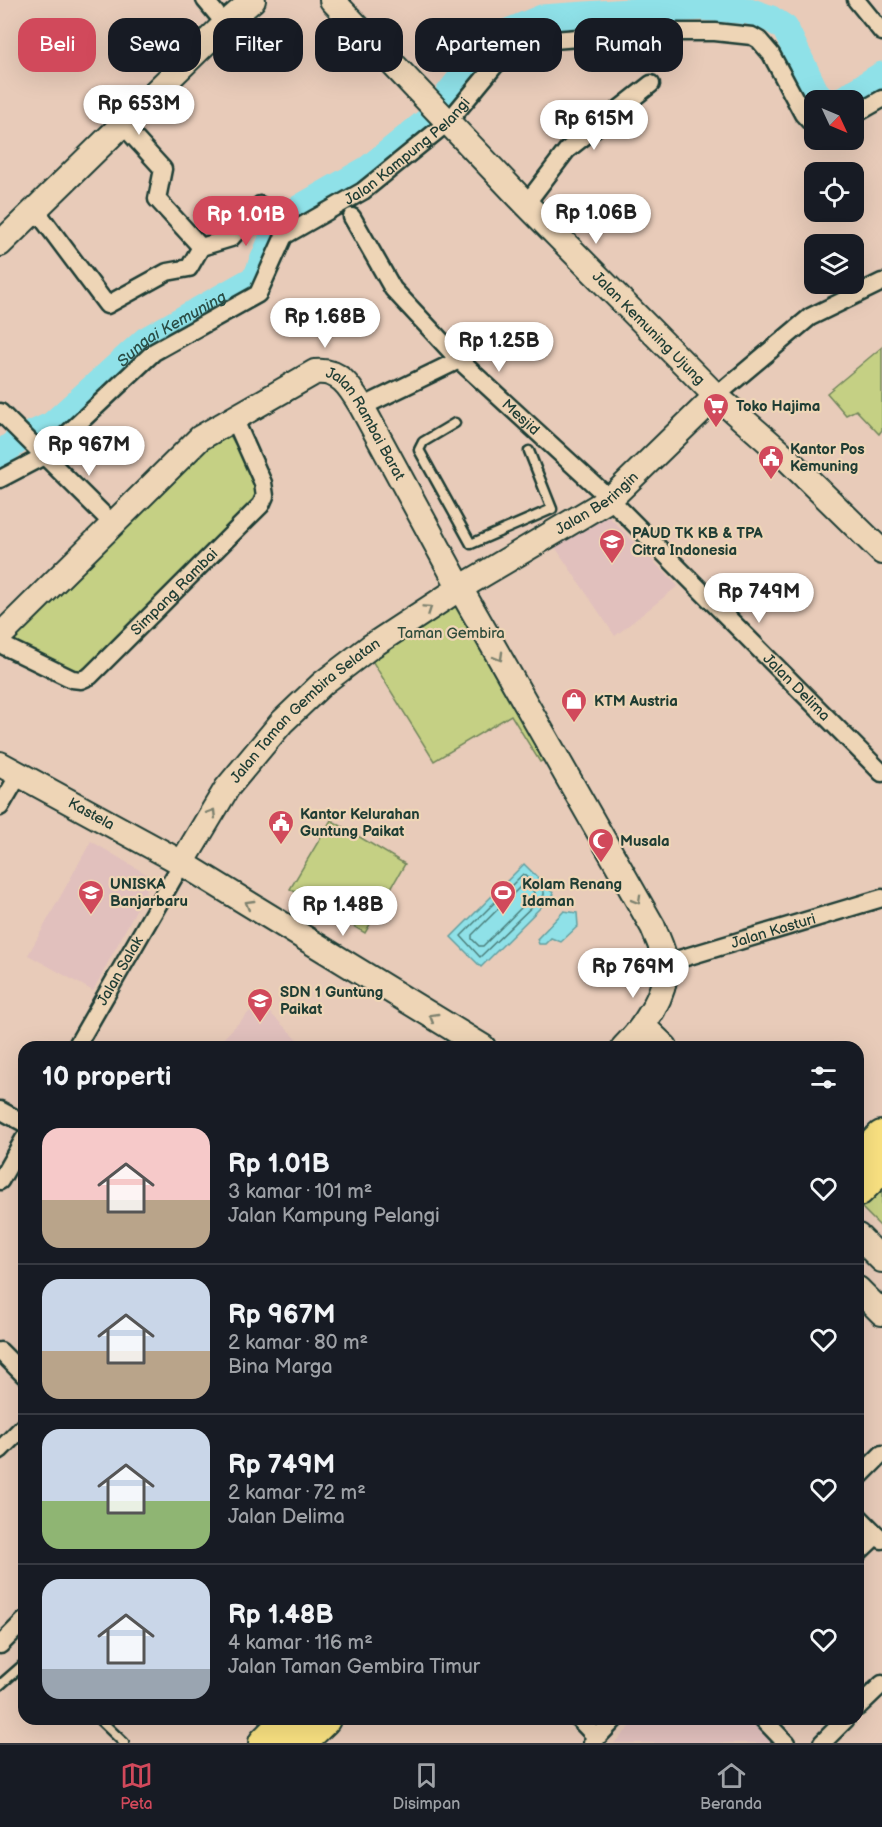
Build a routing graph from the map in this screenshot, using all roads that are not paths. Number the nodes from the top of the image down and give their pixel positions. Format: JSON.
{"nodes":[{"id":1,"x":205,"y":0,"type":"edge"},
{"id":2,"x":253,"y":0,"type":"edge"},
{"id":3,"x":332,"y":0,"type":"edge"},
{"id":4,"x":856,"y":0,"type":"edge"},
{"id":5,"x":220,"y":18,"type":"edge"},
{"id":6,"x":232,"y":18,"type":"edge"},
{"id":7,"x":882,"y":32,"type":"edge"},
{"id":8,"x":213,"y":36,"type":"edge"},
{"id":9,"x":651,"y":84,"type":"dead end"},
{"id":10,"x":882,"y":99,"type":"edge"},
{"id":11,"x":864,"y":109,"type":"edge"},
{"id":12,"x":804,"y":115,"type":"edge"},
{"id":13,"x":448,"y":122,"type":"junction"},
{"id":14,"x":122,"y":124,"type":"junction"},
{"id":15,"x":526,"y":204,"type":"junction"},
{"id":16,"x":260,"y":205,"type":"dead end"},
{"id":17,"x":36,"y":210,"type":"junction"},
{"id":18,"x":352,"y":217,"type":"dead end"},
{"id":19,"x":0,"y":244,"type":"edge"},
{"id":20,"x":201,"y":247,"type":"junction"},
{"id":21,"x":882,"y":282,"type":"edge"},
{"id":22,"x":459,"y":360,"type":"junction"},
{"id":23,"x":716,"y":396,"type":"junction"},
{"id":24,"x":362,"y":407,"type":"junction"},
{"id":25,"x":0,"y":412,"type":"edge"},
{"id":26,"x":234,"y":418,"type":"junction"},
{"id":27,"x":456,"y":423,"type":"dead end"},
{"id":28,"x":529,"y":451,"type":"dead end"},
{"id":29,"x":43,"y":455,"type":"junction"},
{"id":30,"x":0,"y":479,"type":"edge"},
{"id":31,"x":610,"y":499,"type":"junction"},
{"id":32,"x":112,"y":524,"type":"junction"},
{"id":33,"x":527,"y":534,"type":"junction"},
{"id":34,"x":882,"y":552,"type":"edge"},
{"id":35,"x":460,"y":588,"type":"junction"},
{"id":36,"x":0,"y":636,"type":"edge"},
{"id":37,"x":0,"y":645,"type":"edge"},
{"id":38,"x":10,"y":769,"type":"edge"},
{"id":39,"x":882,"y":773,"type":"edge"},
{"id":40,"x":0,"y":807,"type":"edge"},
{"id":41,"x":182,"y":863,"type":"junction"},
{"id":42,"x":882,"y":898,"type":"edge"},
{"id":43,"x":666,"y":963,"type":"junction"},
{"id":44,"x":644,"y":1027,"type":"junction"},
{"id":45,"x":79,"y":1041,"type":"edge"},
{"id":46,"x":473,"y":1041,"type":"edge"},
{"id":47,"x":630,"y":1041,"type":"edge"},
{"id":48,"x":658,"y":1041,"type":"edge"},
{"id":49,"x":0,"y":1110,"type":"edge"},
{"id":50,"x":18,"y":1120,"type":"edge"},
{"id":51,"x":882,"y":1137,"type":"edge"},
{"id":52,"x":18,"y":1150,"type":"edge"},
{"id":53,"x":864,"y":1155,"type":"edge"},
{"id":54,"x":882,"y":1166,"type":"edge"},
{"id":55,"x":0,"y":1181,"type":"edge"},
{"id":56,"x":864,"y":1184,"type":"edge"},
{"id":57,"x":864,"y":1242,"type":"edge"},
{"id":58,"x":882,"y":1260,"type":"edge"},
{"id":59,"x":864,"y":1294,"type":"edge"},
{"id":60,"x":882,"y":1313,"type":"edge"},
{"id":61,"x":0,"y":1351,"type":"edge"},
{"id":62,"x":18,"y":1369,"type":"edge"},
{"id":63,"x":18,"y":1432,"type":"edge"},
{"id":64,"x":0,"y":1450,"type":"edge"},
{"id":65,"x":882,"y":1454,"type":"edge"},
{"id":66,"x":864,"y":1472,"type":"edge"},
{"id":67,"x":864,"y":1522,"type":"edge"},
{"id":68,"x":879,"y":1537,"type":"edge"},
{"id":69,"x":864,"y":1548,"type":"edge"},
{"id":70,"x":18,"y":1628,"type":"edge"},
{"id":71,"x":0,"y":1645,"type":"edge"},
{"id":72,"x":18,"y":1669,"type":"edge"},
{"id":73,"x":0,"y":1685,"type":"edge"},
{"id":74,"x":880,"y":1689,"type":"edge"},
{"id":75,"x":864,"y":1702,"type":"edge"},
{"id":76,"x":105,"y":1725,"type":"edge"},
{"id":77,"x":283,"y":1725,"type":"edge"},
{"id":78,"x":318,"y":1725,"type":"edge"},
{"id":79,"x":583,"y":1725,"type":"edge"},
{"id":80,"x":607,"y":1725,"type":"edge"},
{"id":81,"x":769,"y":1725,"type":"edge"},
{"id":82,"x":840,"y":1725,"type":"edge"},
{"id":83,"x":594,"y":1740,"type":"edge"},
{"id":84,"x":124,"y":1743,"type":"edge"},
{"id":85,"x":265,"y":1743,"type":"edge"},
{"id":86,"x":299,"y":1743,"type":"edge"},
{"id":87,"x":786,"y":1743,"type":"edge"},
{"id":88,"x":822,"y":1743,"type":"edge"}],
"edges":[{"from":1,"to":5,"type":"street"},
{"from":2,"to":6,"type":"street"},
{"from":3,"to":13,"type":"street","name":"Jalan Kemuning Ujung"},
{"from":4,"to":7,"type":"street"},
{"from":8,"to":14,"type":"street"},
{"from":9,"to":15,"type":"street"},
{"from":10,"to":11,"type":"street"},
{"from":12,"to":13,"type":"street","name":"Jalan Kampung Pelangi"},
{"from":13,"to":15,"type":"street","name":"Jalan Kemuning Ujung"},
{"from":13,"to":29,"type":"street","name":"Jalan Kampung Pelangi"},
{"from":14,"to":17,"type":"street"},
{"from":14,"to":20,"type":"street"},
{"from":15,"to":23,"type":"street","name":"Jalan Kemuning Ujung"},
{"from":16,"to":20,"type":"street"},
{"from":17,"to":19,"type":"street"},
{"from":17,"to":20,"type":"street"},
{"from":18,"to":22,"type":"street","name":"Mesjid"},
{"from":21,"to":23,"type":"street"},
{"from":22,"to":24,"type":"street"},
{"from":22,"to":31,"type":"street","name":"Mesjid"},
{"from":23,"to":31,"type":"street","name":"Jalan Beringin"},
{"from":23,"to":34,"type":"street","name":"Jalan Kemuning Ujung"},
{"from":24,"to":26,"type":"street","name":"Jalan Rambai Barat"},
{"from":24,"to":35,"type":"street","name":"Jalan Rambai Barat"},
{"from":25,"to":29,"type":"street"},
{"from":26,"to":32,"type":"street","name":"Jalan Rambai Barat"},
{"from":26,"to":37,"type":"street","name":"Simpang Rambai"},
{"from":27,"to":33,"type":"lane"},
{"from":28,"to":33,"type":"lane"},
{"from":29,"to":30,"type":"street","name":"Jalan Kampung Pelangi"},
{"from":29,"to":32,"type":"street"},
{"from":31,"to":33,"type":"street","name":"Jalan Beringin"},
{"from":31,"to":39,"type":"street","name":"Jalan Delima"},
{"from":32,"to":36,"type":"street","name":"Jalan Rambai Barat"},
{"from":33,"to":35,"type":"street","name":"Jalan Beringin"},
{"from":41,"to":35,"type":"street","name":"Jalan Taman Gembira Selatan","one_way":true},
{"from":35,"to":43,"type":"street","name":"Jalan Rambai Barat","one_way":true},
{"from":38,"to":40,"type":"street"},
{"from":38,"to":41,"type":"street","name":"Kastela"},
{"from":41,"to":45,"type":"street","name":"Jalan Salak"},
{"from":46,"to":41,"type":"street","name":"Kastela","one_way":true},
{"from":42,"to":43,"type":"street","name":"Jalan Kasturi"},
{"from":43,"to":44,"type":"street"},
{"from":44,"to":47,"type":"street"},
{"from":44,"to":48,"type":"street"},
{"from":49,"to":50,"type":"street"},
{"from":51,"to":53,"type":"highway"},
{"from":52,"to":55,"type":"street"},
{"from":54,"to":56,"type":"highway"},
{"from":57,"to":58,"type":"street"},
{"from":59,"to":60,"type":"street"},
{"from":61,"to":62,"type":"street"},
{"from":63,"to":64,"type":"street"},
{"from":65,"to":66,"type":"street"},
{"from":67,"to":68,"type":"street"},
{"from":68,"to":69,"type":"street"},
{"from":70,"to":71,"type":"street"},
{"from":72,"to":73,"type":"lane"},
{"from":74,"to":75,"type":"street"},
{"from":76,"to":84,"type":"lane"},
{"from":77,"to":85,"type":"highway"},
{"from":78,"to":86,"type":"highway"},
{"from":79,"to":83,"type":"street"},
{"from":80,"to":83,"type":"street"},
{"from":81,"to":87,"type":"street"},
{"from":82,"to":88,"type":"street"}]}
